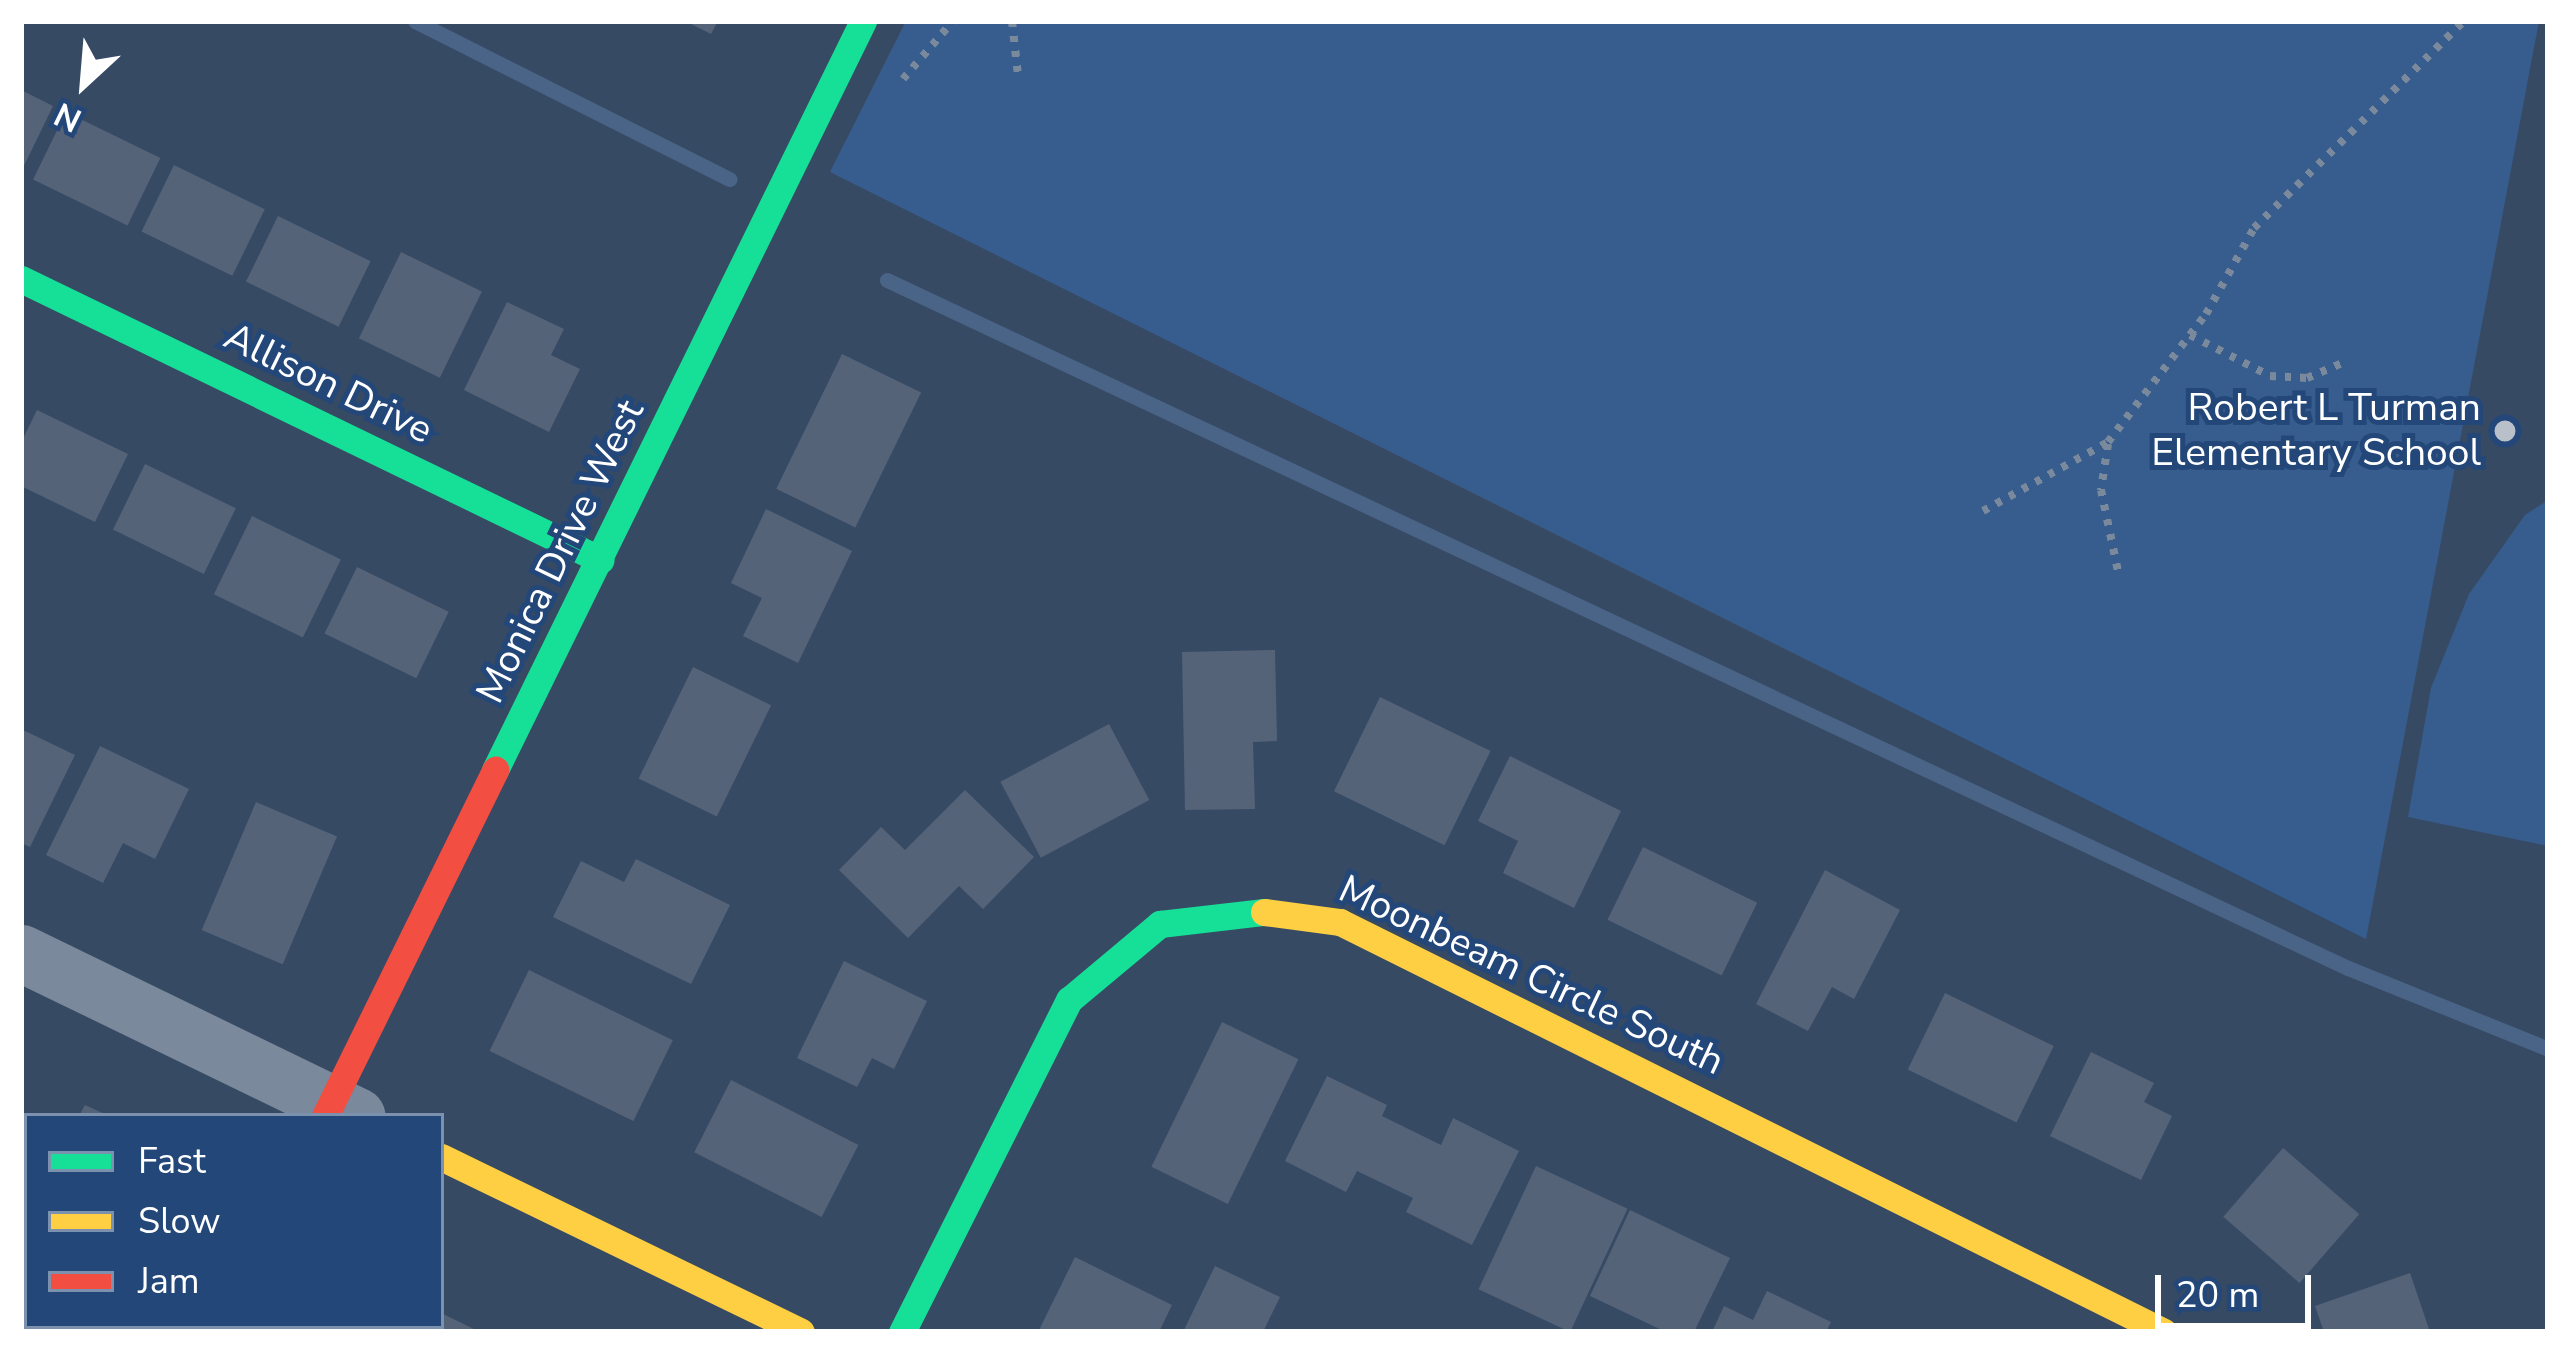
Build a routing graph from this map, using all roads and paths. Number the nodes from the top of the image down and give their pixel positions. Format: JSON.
{"nodes":[{"id":1,"x":863,"y":21,"type":"edge"},
{"id":2,"x":953,"y":21,"type":"edge"},
{"id":3,"x":1012,"y":21,"type":"edge"},
{"id":4,"x":2464,"y":21,"type":"edge"},
{"id":5,"x":926,"y":56,"type":"dead end"},
{"id":6,"x":1018,"y":75,"type":"dead end"},
{"id":7,"x":21,"y":279,"type":"edge"},
{"id":8,"x":2190,"y":335,"type":"junction"},
{"id":9,"x":2342,"y":363,"type":"dead end"},
{"id":10,"x":2108,"y":442,"type":"junction"},
{"id":11,"x":1983,"y":511,"type":"dead end"},
{"id":12,"x":602,"y":560,"type":"junction"},
{"id":13,"x":2119,"y":576,"type":"dead end"},
{"id":14,"x":21,"y":953,"type":"edge"},
{"id":15,"x":337,"y":1112,"type":"edge"},
{"id":16,"x":444,"y":1158,"type":"edge"},
{"id":17,"x":801,"y":1332,"type":"edge"},
{"id":18,"x":902,"y":1332,"type":"edge"},
{"id":19,"x":2164,"y":1332,"type":"edge"}],
"edges":[{"from":1,"to":12,"type":"street","name":"Monica Drive West"},
{"from":2,"to":5,"type":"path"},
{"from":3,"to":6,"type":"path"},
{"from":4,"to":8,"type":"path"},
{"from":7,"to":12,"type":"street","name":"Allison Drive"},
{"from":8,"to":9,"type":"path"},
{"from":8,"to":10,"type":"path"},
{"from":10,"to":11,"type":"path"},
{"from":10,"to":13,"type":"path"},
{"from":12,"to":15,"type":"street","name":"Monica Drive West"},
{"from":14,"to":15,"type":"street"},
{"from":16,"to":17,"type":"street"},
{"from":18,"to":19,"type":"street","name":"Moonbeam Circle South"}]}
